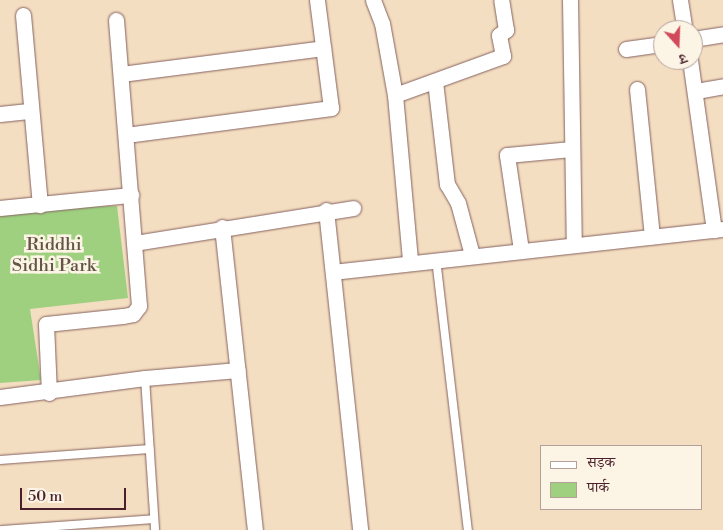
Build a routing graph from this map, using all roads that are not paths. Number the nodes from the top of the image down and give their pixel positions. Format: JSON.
{"nodes":[{"id":1,"x":317,"y":0,"type":"edge"},
{"id":2,"x":373,"y":0,"type":"edge"},
{"id":3,"x":501,"y":0,"type":"edge"},
{"id":4,"x":570,"y":0,"type":"edge"},
{"id":5,"x":680,"y":0,"type":"edge"},
{"id":6,"x":23,"y":15,"type":"dead end"},
{"id":7,"x":116,"y":20,"type":"dead end"},
{"id":8,"x":683,"y":20,"type":"edge"},
{"id":9,"x":723,"y":34,"type":"edge"},
{"id":10,"x":703,"y":37,"type":"edge"},
{"id":11,"x":653,"y":45,"type":"edge"},
{"id":12,"x":324,"y":48,"type":"junction"},
{"id":13,"x":626,"y":49,"type":"dead end"},
{"id":14,"x":692,"y":70,"type":"edge"},
{"id":15,"x":121,"y":74,"type":"junction"},
{"id":16,"x":435,"y":81,"type":"junction"},
{"id":17,"x":723,"y":86,"type":"edge"},
{"id":18,"x":637,"y":89,"type":"dead end"},
{"id":19,"x":696,"y":90,"type":"junction"},
{"id":20,"x":395,"y":95,"type":"junction"},
{"id":21,"x":31,"y":111,"type":"junction"},
{"id":22,"x":0,"y":114,"type":"edge"},
{"id":23,"x":126,"y":135,"type":"junction"},
{"id":24,"x":572,"y":149,"type":"junction"},
{"id":25,"x":131,"y":195,"type":"junction"},
{"id":26,"x":40,"y":205,"type":"junction"},
{"id":27,"x":0,"y":208,"type":"edge"},
{"id":28,"x":353,"y":208,"type":"dead end"},
{"id":29,"x":326,"y":210,"type":"junction"},
{"id":30,"x":222,"y":228,"type":"junction"},
{"id":31,"x":718,"y":229,"type":"edge"},
{"id":32,"x":652,"y":236,"type":"junction"},
{"id":33,"x":135,"y":243,"type":"junction"},
{"id":34,"x":574,"y":244,"type":"junction"},
{"id":35,"x":521,"y":250,"type":"junction"},
{"id":36,"x":472,"y":255,"type":"junction"},
{"id":37,"x":436,"y":259,"type":"junction"},
{"id":38,"x":410,"y":261,"type":"junction"},
{"id":39,"x":333,"y":272,"type":"junction"},
{"id":40,"x":238,"y":370,"type":"junction"},
{"id":41,"x":145,"y":378,"type":"junction"},
{"id":42,"x":49,"y":393,"type":"junction"},
{"id":43,"x":0,"y":397,"type":"edge"},
{"id":44,"x":150,"y":449,"type":"junction"},
{"id":45,"x":0,"y":460,"type":"edge"},
{"id":46,"x":154,"y":519,"type":"junction"},
{"id":47,"x":2,"y":530,"type":"edge"},
{"id":48,"x":155,"y":530,"type":"edge"},
{"id":49,"x":255,"y":530,"type":"edge"},
{"id":50,"x":360,"y":530,"type":"edge"},
{"id":51,"x":468,"y":530,"type":"edge"}],
"edges":[{"from":1,"to":12,"type":"street"},
{"from":2,"to":20,"type":"street"},
{"from":3,"to":16,"type":"street"},
{"from":4,"to":24,"type":"street"},
{"from":5,"to":8,"type":"street"},
{"from":6,"to":21,"type":"street"},
{"from":7,"to":15,"type":"street"},
{"from":9,"to":10,"type":"street"},
{"from":11,"to":13,"type":"street"},
{"from":12,"to":15,"type":"street"},
{"from":12,"to":23,"type":"street"},
{"from":14,"to":19,"type":"street"},
{"from":15,"to":23,"type":"street"},
{"from":16,"to":20,"type":"street"},
{"from":16,"to":36,"type":"street"},
{"from":17,"to":19,"type":"street"},
{"from":18,"to":32,"type":"street"},
{"from":19,"to":31,"type":"street"},
{"from":20,"to":38,"type":"street"},
{"from":21,"to":22,"type":"street"},
{"from":21,"to":26,"type":"street"},
{"from":23,"to":25,"type":"street"},
{"from":24,"to":34,"type":"street"},
{"from":24,"to":35,"type":"street"},
{"from":25,"to":26,"type":"street"},
{"from":25,"to":33,"type":"street"},
{"from":26,"to":27,"type":"street"},
{"from":28,"to":29,"type":"street"},
{"from":29,"to":30,"type":"street"},
{"from":29,"to":39,"type":"street"},
{"from":30,"to":33,"type":"street"},
{"from":30,"to":40,"type":"street"},
{"from":31,"to":32,"type":"street"},
{"from":32,"to":34,"type":"street"},
{"from":33,"to":42,"type":"street"},
{"from":34,"to":35,"type":"street"},
{"from":35,"to":36,"type":"street"},
{"from":36,"to":37,"type":"street"},
{"from":37,"to":38,"type":"street"},
{"from":37,"to":51,"type":"lane"},
{"from":38,"to":39,"type":"street"},
{"from":39,"to":50,"type":"street"},
{"from":40,"to":41,"type":"street"},
{"from":40,"to":49,"type":"street"},
{"from":41,"to":42,"type":"street"},
{"from":41,"to":44,"type":"lane"},
{"from":42,"to":43,"type":"street"},
{"from":44,"to":45,"type":"lane"},
{"from":44,"to":46,"type":"lane"},
{"from":46,"to":47,"type":"lane"},
{"from":46,"to":48,"type":"lane"}]}
